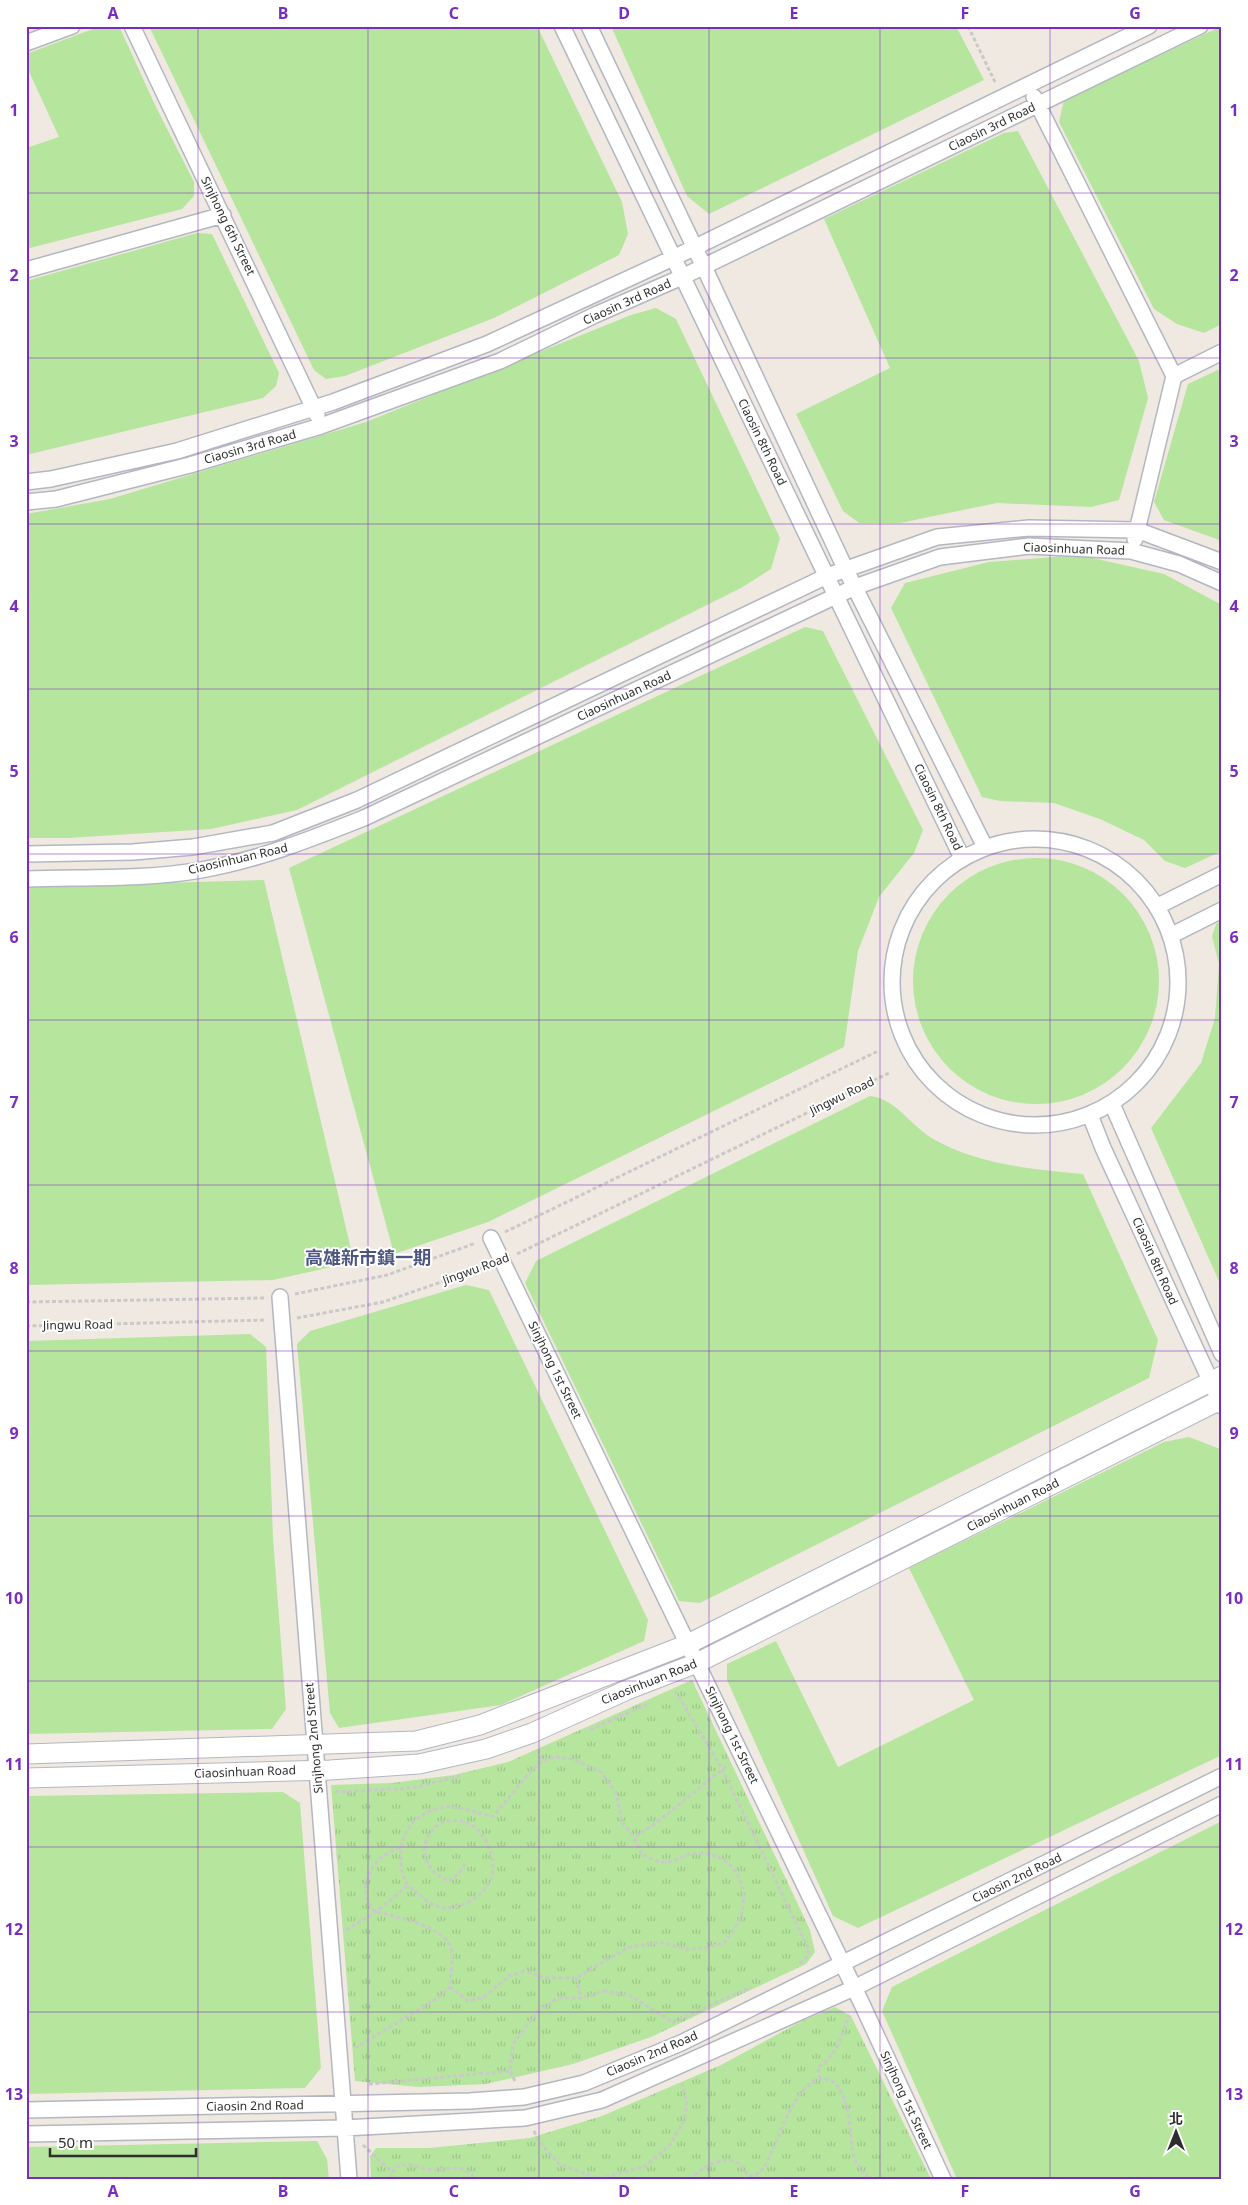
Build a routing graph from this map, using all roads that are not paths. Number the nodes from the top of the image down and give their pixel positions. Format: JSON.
{"nodes":[{"id":1,"x":72,"y":26,"type":"edge"},
{"id":2,"x":132,"y":26,"type":"edge"},
{"id":3,"x":562,"y":26,"type":"edge"},
{"id":4,"x":589,"y":26,"type":"edge"},
{"id":5,"x":1149,"y":26,"type":"edge"},
{"id":6,"x":1200,"y":26,"type":"edge"},
{"id":7,"x":26,"y":43,"type":"edge"},
{"id":8,"x":1028,"y":85,"type":"junction"},
{"id":9,"x":1038,"y":105,"type":"junction"},
{"id":10,"x":223,"y":215,"type":"junction"},
{"id":11,"x":695,"y":247,"type":"junction"},
{"id":12,"x":673,"y":258,"type":"junction"},
{"id":13,"x":704,"y":267,"type":"junction"},
{"id":14,"x":26,"y":270,"type":"edge"},
{"id":15,"x":682,"y":277,"type":"junction"},
{"id":16,"x":1222,"y":352,"type":"edge"},
{"id":17,"x":1174,"y":376,"type":"junction"},
{"id":18,"x":314,"y":407,"type":"junction"},
{"id":19,"x":321,"y":426,"type":"junction"},
{"id":20,"x":26,"y":482,"type":"edge"},
{"id":21,"x":26,"y":502,"type":"edge"},
{"id":22,"x":1137,"y":530,"type":"junction"},
{"id":23,"x":1131,"y":551,"type":"junction"},
{"id":24,"x":1222,"y":562,"type":"edge"},
{"id":25,"x":846,"y":568,"type":"junction"},
{"id":26,"x":827,"y":576,"type":"junction"},
{"id":27,"x":1222,"y":583,"type":"edge"},
{"id":28,"x":855,"y":587,"type":"junction"},
{"id":29,"x":836,"y":596,"type":"junction"},
{"id":30,"x":984,"y":847,"type":"junction"},
{"id":31,"x":26,"y":854,"type":"edge"},
{"id":32,"x":962,"y":858,"type":"junction"},
{"id":33,"x":1222,"y":874,"type":"edge"},
{"id":34,"x":26,"y":879,"type":"edge"},
{"id":35,"x":1158,"y":906,"type":"junction"},
{"id":36,"x":1222,"y":910,"type":"edge"},
{"id":37,"x":1172,"y":936,"type":"junction"},
{"id":38,"x":1112,"y":1104,"type":"junction"},
{"id":39,"x":1090,"y":1115,"type":"junction"},
{"id":40,"x":491,"y":1238,"type":"road end"},
{"id":41,"x":280,"y":1298,"type":"road end"},
{"id":42,"x":1222,"y":1354,"type":"edge"},
{"id":43,"x":1216,"y":1380,"type":"edge"},
{"id":44,"x":1221,"y":1402,"type":"edge"},
{"id":45,"x":688,"y":1644,"type":"junction"},
{"id":46,"x":697,"y":1663,"type":"junction"},
{"id":47,"x":315,"y":1746,"type":"junction"},
{"id":48,"x":26,"y":1754,"type":"edge"},
{"id":49,"x":317,"y":1770,"type":"junction"},
{"id":50,"x":1222,"y":1776,"type":"edge"},
{"id":51,"x":26,"y":1778,"type":"edge"},
{"id":52,"x":1222,"y":1804,"type":"edge"},
{"id":53,"x":842,"y":1964,"type":"junction"},
{"id":54,"x":854,"y":1988,"type":"junction"},
{"id":55,"x":342,"y":2104,"type":"junction"},
{"id":56,"x":26,"y":2110,"type":"edge"},
{"id":57,"x":344,"y":2128,"type":"junction"},
{"id":58,"x":26,"y":2134,"type":"edge"},
{"id":59,"x":348,"y":2179,"type":"edge"},
{"id":60,"x":943,"y":2179,"type":"edge"}],
"edges":[{"from":1,"to":7,"type":"street"},
{"from":2,"to":10,"type":"street","name":"Sinjhong 6th Street"},
{"from":3,"to":12,"type":"street","name":"Ciaosin 8th Road"},
{"from":4,"to":11,"type":"street","name":"Ciaosin 8th Road"},
{"from":5,"to":8,"type":"street","name":"Ciaosin 3rd Road"},
{"from":6,"to":9,"type":"street","name":"Ciaosin 3rd Road"},
{"from":8,"to":9,"type":"street"},
{"from":8,"to":11,"type":"street","name":"Ciaosin 3rd Road"},
{"from":9,"to":13,"type":"street","name":"Ciaosin 3rd Road"},
{"from":9,"to":17,"type":"street"},
{"from":10,"to":14,"type":"street"},
{"from":10,"to":18,"type":"street","name":"Sinjhong 6th Street"},
{"from":11,"to":12,"type":"street","name":"Ciaosin 3rd Road"},
{"from":11,"to":13,"type":"street","name":"Ciaosin 8th Road"},
{"from":12,"to":15,"type":"street","name":"Ciaosin 8th Road"},
{"from":12,"to":18,"type":"street","name":"Ciaosin 3rd Road"},
{"from":13,"to":15,"type":"street","name":"Ciaosin 3rd Road"},
{"from":13,"to":25,"type":"street","name":"Ciaosin 8th Road"},
{"from":15,"to":19,"type":"street","name":"Ciaosin 3rd Road"},
{"from":15,"to":26,"type":"street","name":"Ciaosin 8th Road"},
{"from":16,"to":17,"type":"street"},
{"from":17,"to":22,"type":"street"},
{"from":18,"to":19,"type":"street","name":"Sinjhong 6th Street"},
{"from":18,"to":20,"type":"street","name":"Ciaosin 3rd Road"},
{"from":19,"to":21,"type":"street","name":"Ciaosin 3rd Road"},
{"from":22,"to":23,"type":"street"},
{"from":22,"to":24,"type":"street","name":"Ciaosinhuan Road"},
{"from":22,"to":25,"type":"street","name":"Ciaosinhuan Road"},
{"from":23,"to":27,"type":"street","name":"Ciaosinhuan Road"},
{"from":23,"to":28,"type":"street","name":"Ciaosinhuan Road"},
{"from":25,"to":26,"type":"street","name":"Ciaosinhuan Road"},
{"from":25,"to":28,"type":"street","name":"Ciaosin 8th Road"},
{"from":26,"to":29,"type":"street","name":"Ciaosin 8th Road"},
{"from":26,"to":31,"type":"street","name":"Ciaosinhuan Road"},
{"from":28,"to":29,"type":"street","name":"Ciaosinhuan Road"},
{"from":28,"to":30,"type":"street","name":"Ciaosin 8th Road"},
{"from":29,"to":32,"type":"street","name":"Ciaosin 8th Road"},
{"from":29,"to":34,"type":"street","name":"Ciaosinhuan Road"},
{"from":30,"to":32,"type":"street"},
{"from":30,"to":35,"type":"street"},
{"from":32,"to":39,"type":"street"},
{"from":33,"to":35,"type":"street"},
{"from":35,"to":37,"type":"street"},
{"from":36,"to":37,"type":"street"},
{"from":37,"to":38,"type":"street"},
{"from":38,"to":39,"type":"street"},
{"from":38,"to":42,"type":"street","name":"Ciaosin 8th Road"},
{"from":39,"to":43,"type":"street","name":"Ciaosin 8th Road"},
{"from":40,"to":45,"type":"street","name":"Sinjhong 1st Street"},
{"from":41,"to":47,"type":"street","name":"Sinjhong 2nd Street"},
{"from":43,"to":44,"type":"street","name":"Ciaosin 8th Road"},
{"from":43,"to":45,"type":"street","name":"Ciaosinhuan Road"},
{"from":44,"to":46,"type":"street","name":"Ciaosinhuan Road"},
{"from":45,"to":46,"type":"street","name":"Sinjhong 1st Street"},
{"from":45,"to":47,"type":"street","name":"Ciaosinhuan Road"},
{"from":46,"to":49,"type":"street","name":"Ciaosinhuan Road"},
{"from":46,"to":53,"type":"street","name":"Sinjhong 1st Street"},
{"from":47,"to":48,"type":"street","name":"Ciaosinhuan Road"},
{"from":47,"to":49,"type":"street","name":"Sinjhong 2nd Street"},
{"from":49,"to":51,"type":"street","name":"Ciaosinhuan Road"},
{"from":49,"to":55,"type":"street","name":"Sinjhong 2nd Street"},
{"from":50,"to":53,"type":"street","name":"Ciaosin 2nd Road"},
{"from":52,"to":54,"type":"street","name":"Ciaosin 2nd Road"},
{"from":53,"to":54,"type":"street","name":"Sinjhong 1st Street"},
{"from":53,"to":55,"type":"street","name":"Ciaosin 2nd Road"},
{"from":54,"to":57,"type":"street","name":"Ciaosin 2nd Road"},
{"from":54,"to":60,"type":"street","name":"Sinjhong 1st Street"},
{"from":55,"to":56,"type":"street","name":"Ciaosin 2nd Road"},
{"from":55,"to":57,"type":"street","name":"Sinjhong 2nd Street"},
{"from":57,"to":58,"type":"street","name":"Ciaosin 2nd Road"},
{"from":57,"to":59,"type":"street","name":"Sinjhong 2nd Street"}]}
